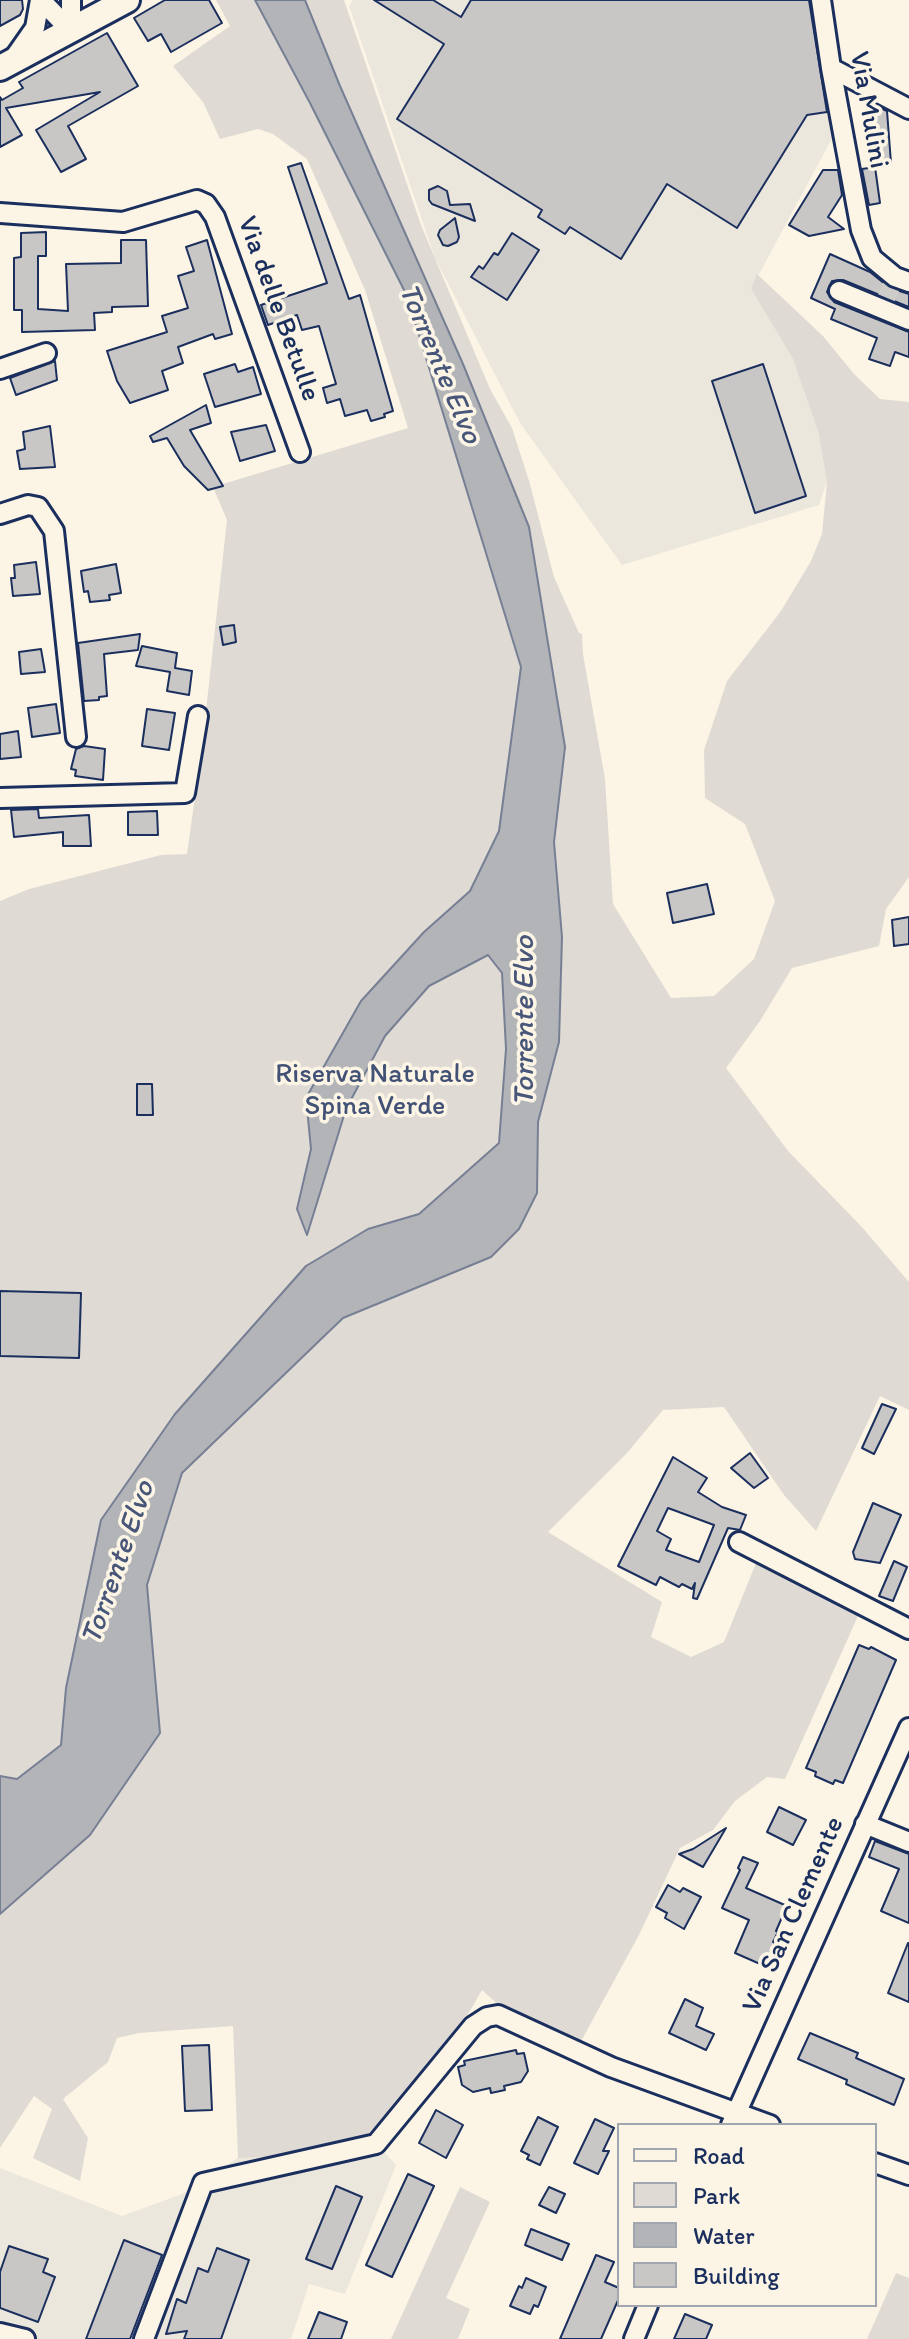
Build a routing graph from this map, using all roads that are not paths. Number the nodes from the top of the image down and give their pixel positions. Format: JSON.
{"nodes":[{"id":1,"x":41,"y":0,"type":"edge"},
{"id":2,"x":71,"y":0,"type":"edge"},
{"id":3,"x":127,"y":0,"type":"edge"},
{"id":4,"x":821,"y":0,"type":"edge"},
{"id":5,"x":71,"y":31,"type":"junction"},
{"id":6,"x":5,"y":66,"type":"edge"},
{"id":7,"x":831,"y":68,"type":"junction"},
{"id":8,"x":909,"y":109,"type":"edge"},
{"id":9,"x":0,"y":213,"type":"edge"},
{"id":10,"x":893,"y":290,"type":"edge"},
{"id":11,"x":839,"y":291,"type":"dead end"},
{"id":12,"x":909,"y":320,"type":"edge"},
{"id":13,"x":46,"y":353,"type":"dead end"},
{"id":14,"x":0,"y":369,"type":"edge"},
{"id":15,"x":300,"y":452,"type":"dead end"},
{"id":16,"x":0,"y":514,"type":"edge"},
{"id":17,"x":198,"y":716,"type":"dead end"},
{"id":18,"x":76,"y":737,"type":"dead end"},
{"id":19,"x":0,"y":798,"type":"edge"},
{"id":20,"x":739,"y":1542,"type":"dead end"},
{"id":21,"x":909,"y":1629,"type":"edge"},
{"id":22,"x":909,"y":1728,"type":"edge"},
{"id":23,"x":865,"y":1824,"type":"junction"},
{"id":24,"x":909,"y":1842,"type":"edge"},
{"id":25,"x":734,"y":2119,"type":"edge"},
{"id":26,"x":758,"y":2123,"type":"edge"},
{"id":27,"x":877,"y":2164,"type":"edge"},
{"id":28,"x":909,"y":2175,"type":"edge"},
{"id":29,"x":647,"y":2307,"type":"edge"},
{"id":30,"x":0,"y":2333,"type":"edge"},
{"id":31,"x":25,"y":2339,"type":"edge"},
{"id":32,"x":144,"y":2339,"type":"edge"},
{"id":33,"x":634,"y":2339,"type":"edge"}],
"edges":[{"from":1,"to":5,"type":"street"},
{"from":1,"to":6,"type":"street"},
{"from":2,"to":5,"type":"street"},
{"from":3,"to":5,"type":"main road"},
{"from":4,"to":7,"type":"street","name":"Via Mulini"},
{"from":5,"to":6,"type":"main road"},
{"from":7,"to":8,"type":"street"},
{"from":7,"to":10,"type":"street","name":"Via Mulini"},
{"from":9,"to":15,"type":"street","name":"Via delle Betulle"},
{"from":10,"to":11,"type":"street"},
{"from":10,"to":12,"type":"street"},
{"from":13,"to":14,"type":"street"},
{"from":16,"to":18,"type":"street"},
{"from":17,"to":19,"type":"street"},
{"from":20,"to":21,"type":"street"},
{"from":22,"to":23,"type":"street","name":"Via San Clemente"},
{"from":23,"to":24,"type":"street"},
{"from":23,"to":25,"type":"street","name":"Via San Clemente"},
{"from":25,"to":26,"type":"street"},
{"from":25,"to":32,"type":"street"},
{"from":27,"to":28,"type":"street"},
{"from":29,"to":33,"type":"street"},
{"from":30,"to":31,"type":"street"}]}
